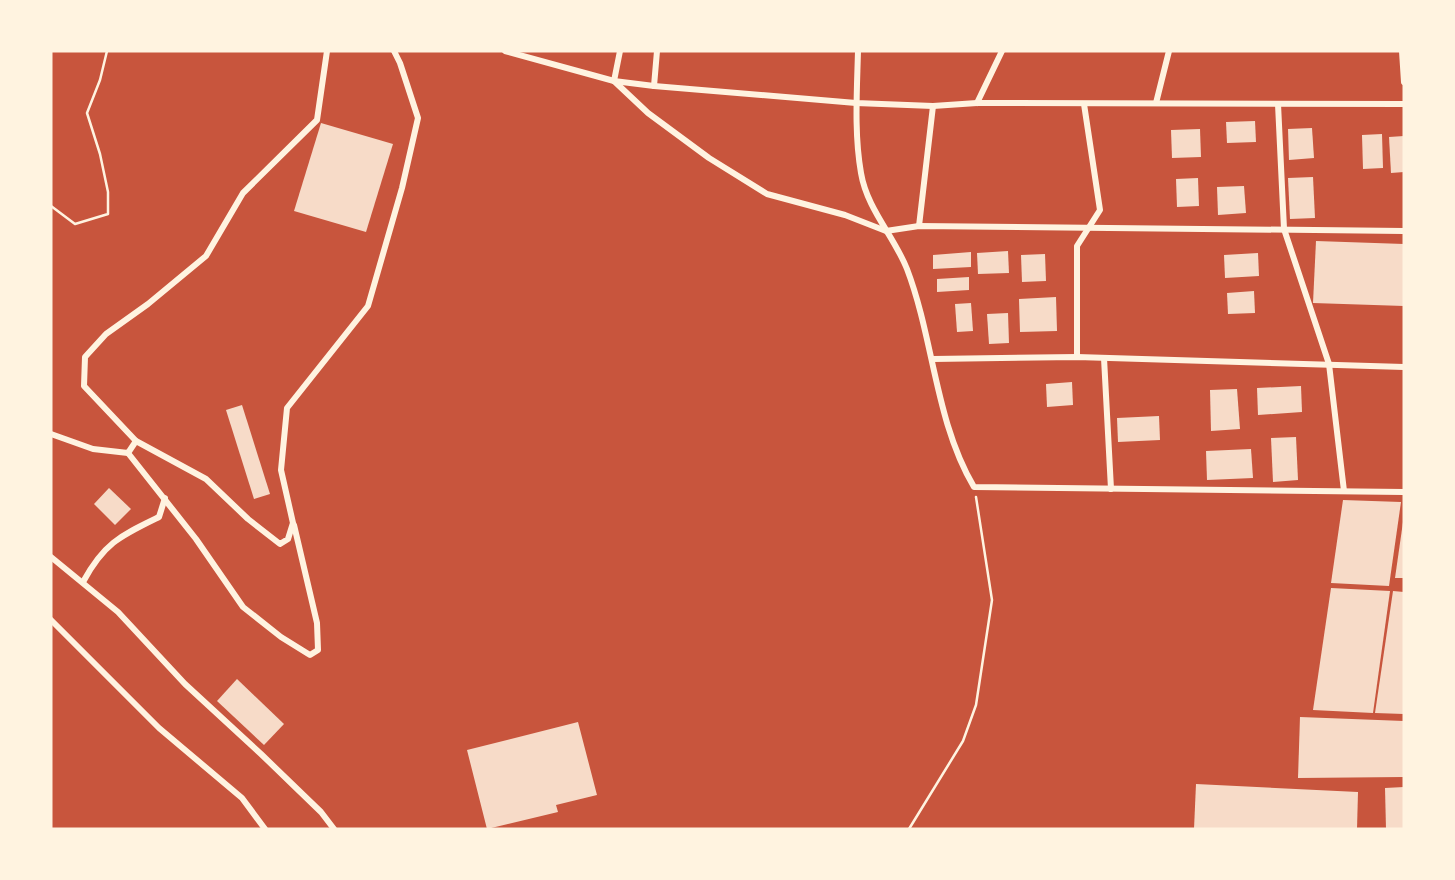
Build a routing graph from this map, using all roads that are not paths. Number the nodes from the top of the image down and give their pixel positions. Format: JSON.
{"nodes":[{"id":1,"x":327,"y":51,"type":"edge"},
{"id":2,"x":394,"y":51,"type":"edge"},
{"id":3,"x":505,"y":51,"type":"edge"},
{"id":4,"x":620,"y":51,"type":"edge"},
{"id":5,"x":657,"y":51,"type":"edge"},
{"id":6,"x":858,"y":51,"type":"edge"},
{"id":7,"x":1002,"y":51,"type":"edge"},
{"id":8,"x":1169,"y":51,"type":"edge"},
{"id":9,"x":1402,"y":51,"type":"edge"},
{"id":10,"x":614,"y":81,"type":"junction"},
{"id":11,"x":1404,"y":82,"type":"edge"},
{"id":12,"x":654,"y":86,"type":"junction"},
{"id":13,"x":856,"y":103,"type":"junction"},
{"id":14,"x":977,"y":103,"type":"junction"},
{"id":15,"x":1156,"y":103,"type":"junction"},
{"id":16,"x":1084,"y":104,"type":"junction"},
{"id":17,"x":1278,"y":104,"type":"junction"},
{"id":18,"x":1404,"y":104,"type":"edge"},
{"id":19,"x":933,"y":106,"type":"junction"},
{"id":20,"x":919,"y":226,"type":"junction"},
{"id":21,"x":1089,"y":229,"type":"junction"},
{"id":22,"x":1284,"y":229,"type":"junction"},
{"id":23,"x":1404,"y":230,"type":"edge"},
{"id":24,"x":886,"y":231,"type":"junction"},
{"id":25,"x":1077,"y":357,"type":"junction"},
{"id":26,"x":1104,"y":358,"type":"junction"},
{"id":27,"x":933,"y":359,"type":"junction"},
{"id":28,"x":1329,"y":364,"type":"junction"},
{"id":29,"x":1404,"y":367,"type":"edge"},
{"id":30,"x":51,"y":434,"type":"edge"},
{"id":31,"x":136,"y":441,"type":"junction"},
{"id":32,"x":128,"y":453,"type":"junction"},
{"id":33,"x":1111,"y":489,"type":"junction"},
{"id":34,"x":1344,"y":491,"type":"junction"},
{"id":35,"x":1404,"y":492,"type":"edge"},
{"id":36,"x":165,"y":498,"type":"junction"},
{"id":37,"x":293,"y":523,"type":"junction"},
{"id":38,"x":51,"y":557,"type":"edge"},
{"id":39,"x":83,"y":582,"type":"junction"},
{"id":40,"x":51,"y":620,"type":"edge"},
{"id":41,"x":265,"y":829,"type":"edge"},
{"id":42,"x":334,"y":829,"type":"edge"}],
"edges":[{"from":1,"to":31,"type":"street"},
{"from":2,"to":37,"type":"street"},
{"from":3,"to":10,"type":"street"},
{"from":4,"to":10,"type":"street"},
{"from":5,"to":12,"type":"street"},
{"from":6,"to":13,"type":"street"},
{"from":7,"to":14,"type":"street"},
{"from":8,"to":15,"type":"street"},
{"from":9,"to":11,"type":"street"},
{"from":10,"to":12,"type":"street"},
{"from":10,"to":24,"type":"street"},
{"from":12,"to":13,"type":"street"},
{"from":13,"to":19,"type":"street"},
{"from":13,"to":24,"type":"street"},
{"from":14,"to":16,"type":"street"},
{"from":14,"to":19,"type":"street"},
{"from":15,"to":16,"type":"street"},
{"from":15,"to":17,"type":"street"},
{"from":16,"to":21,"type":"street"},
{"from":17,"to":18,"type":"street"},
{"from":17,"to":22,"type":"street"},
{"from":19,"to":20,"type":"street"},
{"from":20,"to":21,"type":"street"},
{"from":20,"to":24,"type":"street"},
{"from":21,"to":22,"type":"street"},
{"from":21,"to":25,"type":"street"},
{"from":22,"to":23,"type":"street"},
{"from":22,"to":28,"type":"street"},
{"from":24,"to":27,"type":"street"},
{"from":25,"to":26,"type":"street"},
{"from":25,"to":27,"type":"street"},
{"from":26,"to":28,"type":"street"},
{"from":26,"to":33,"type":"street"},
{"from":27,"to":33,"type":"street"},
{"from":28,"to":29,"type":"street"},
{"from":28,"to":34,"type":"street"},
{"from":30,"to":32,"type":"street"},
{"from":31,"to":32,"type":"street"},
{"from":31,"to":37,"type":"street"},
{"from":32,"to":36,"type":"street"},
{"from":33,"to":34,"type":"street"},
{"from":34,"to":35,"type":"street"},
{"from":36,"to":37,"type":"street"},
{"from":36,"to":39,"type":"street"},
{"from":38,"to":39,"type":"street"},
{"from":39,"to":42,"type":"street"},
{"from":40,"to":41,"type":"street"}]}
